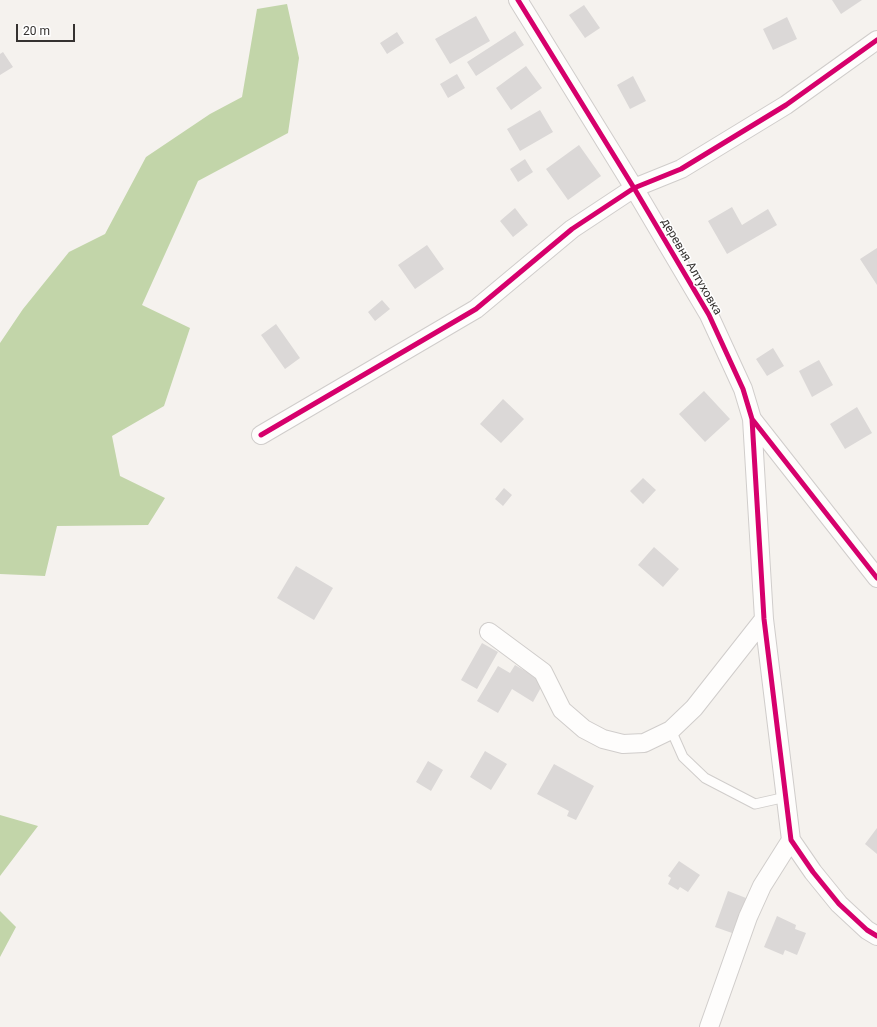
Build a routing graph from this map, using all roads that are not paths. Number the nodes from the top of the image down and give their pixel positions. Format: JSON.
{"nodes":[{"id":1,"x":518,"y":0,"type":"edge"},
{"id":2,"x":877,"y":40,"type":"edge"},
{"id":3,"x":634,"y":188,"type":"junction"},
{"id":4,"x":752,"y":419,"type":"junction"},
{"id":5,"x":261,"y":435,"type":"dead end"},
{"id":6,"x":877,"y":578,"type":"edge"},
{"id":7,"x":764,"y":619,"type":"junction"},
{"id":8,"x":489,"y":632,"type":"dead end"},
{"id":9,"x":671,"y":730,"type":"junction"},
{"id":10,"x":786,"y":797,"type":"junction"},
{"id":11,"x":791,"y":840,"type":"junction"},
{"id":12,"x":877,"y":936,"type":"edge"},
{"id":13,"x":709,"y":1027,"type":"edge"}],
"edges":[{"from":1,"to":3,"type":"street","name":"деревня Алтуховка"},
{"from":2,"to":3,"type":"street"},
{"from":3,"to":4,"type":"street","name":"деревня Алтуховка"},
{"from":3,"to":5,"type":"street"},
{"from":4,"to":6,"type":"street","name":"деревня Алтуховка"},
{"from":4,"to":7,"type":"street"},
{"from":7,"to":9,"type":"street"},
{"from":7,"to":10,"type":"street"},
{"from":8,"to":9,"type":"street"},
{"from":9,"to":10,"type":"lane"},
{"from":10,"to":11,"type":"street"},
{"from":11,"to":12,"type":"street"},
{"from":11,"to":13,"type":"street"}]}
